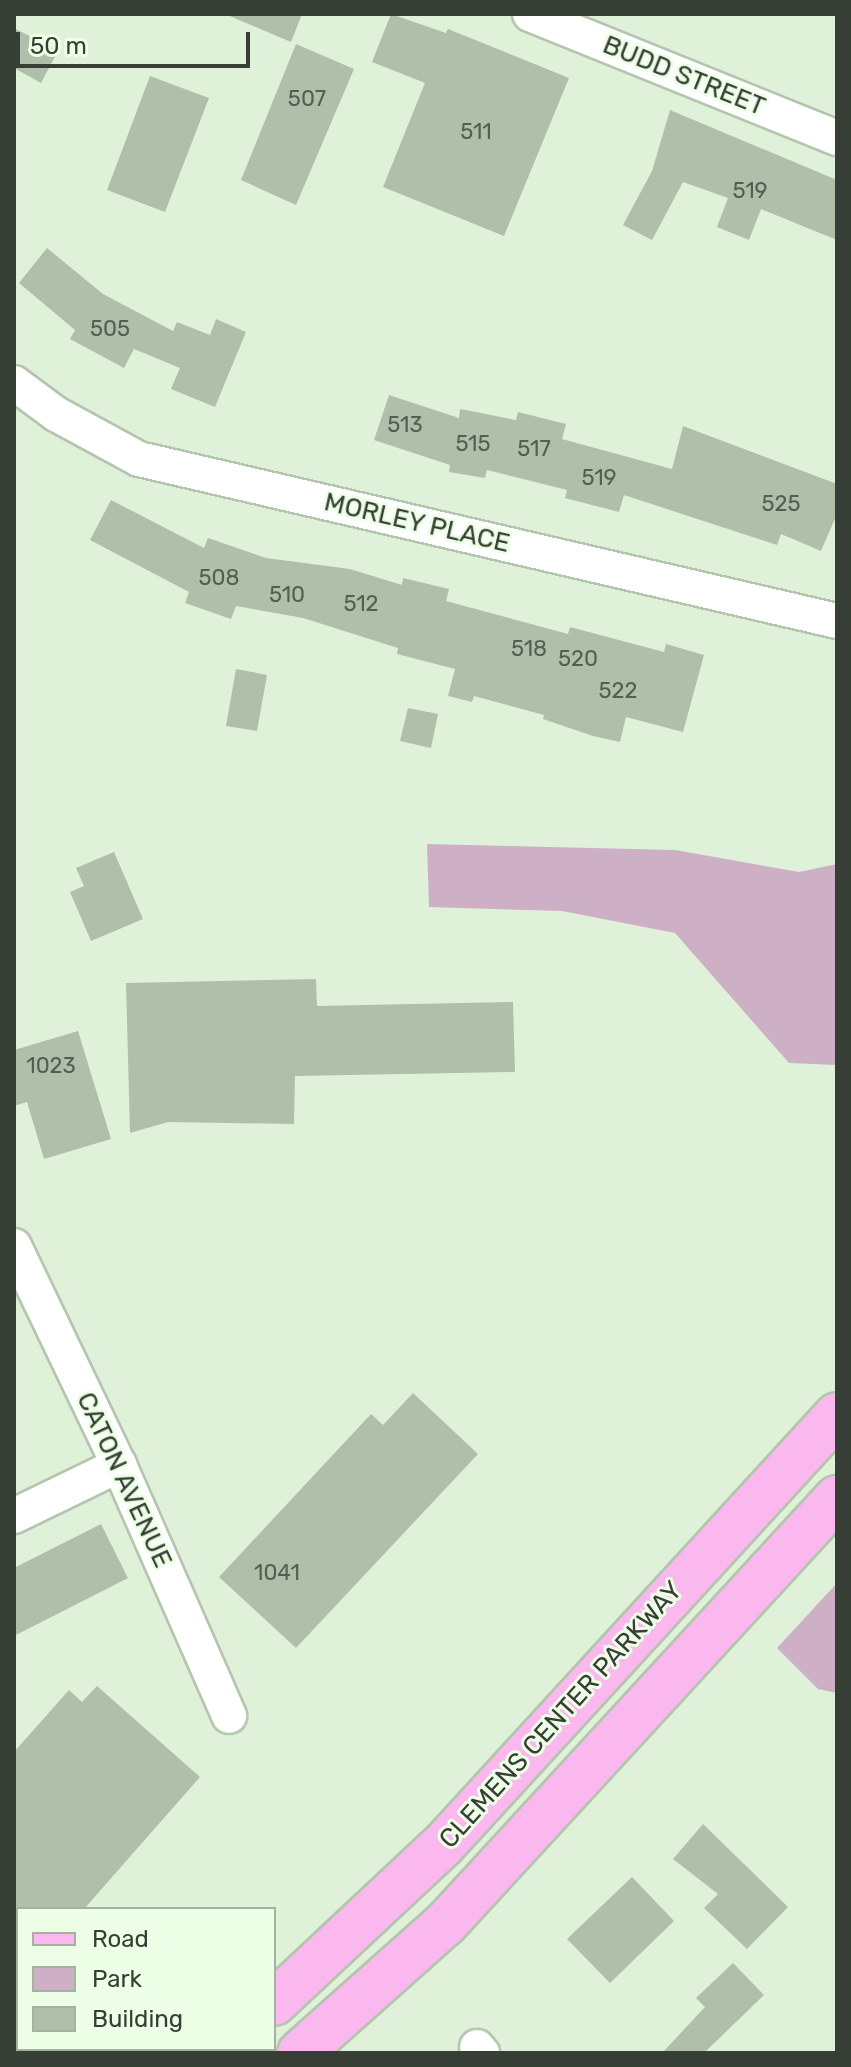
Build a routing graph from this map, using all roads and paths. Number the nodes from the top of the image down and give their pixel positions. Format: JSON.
{"nodes":[{"id":1,"x":530,"y":14,"type":"edge"},
{"id":2,"x":837,"y":138,"type":"edge"},
{"id":3,"x":14,"y":383,"type":"edge"},
{"id":4,"x":837,"y":621,"type":"edge"},
{"id":5,"x":14,"y":1246,"type":"edge"},
{"id":6,"x":837,"y":1415,"type":"edge"},
{"id":7,"x":119,"y":1465,"type":"junction"},
{"id":8,"x":837,"y":1498,"type":"edge"},
{"id":9,"x":14,"y":1516,"type":"edge"},
{"id":10,"x":229,"y":1716,"type":"dead end"},
{"id":11,"x":276,"y":2001,"type":"edge"},
{"id":12,"x":300,"y":2053,"type":"edge"}],
"edges":[{"from":1,"to":2,"type":"street","name":"BUDD STREET"},
{"from":3,"to":4,"type":"street","name":"MORLEY PLACE"},
{"from":5,"to":7,"type":"street","name":"CATON AVENUE"},
{"from":6,"to":11,"type":"main road","name":"CLEMENS CENTER PARKWAY"},
{"from":7,"to":9,"type":"street"},
{"from":7,"to":10,"type":"street","name":"CATON AVENUE"},
{"from":8,"to":12,"type":"main road","name":"CLEMENS CENTER PARKWAY"}]}
